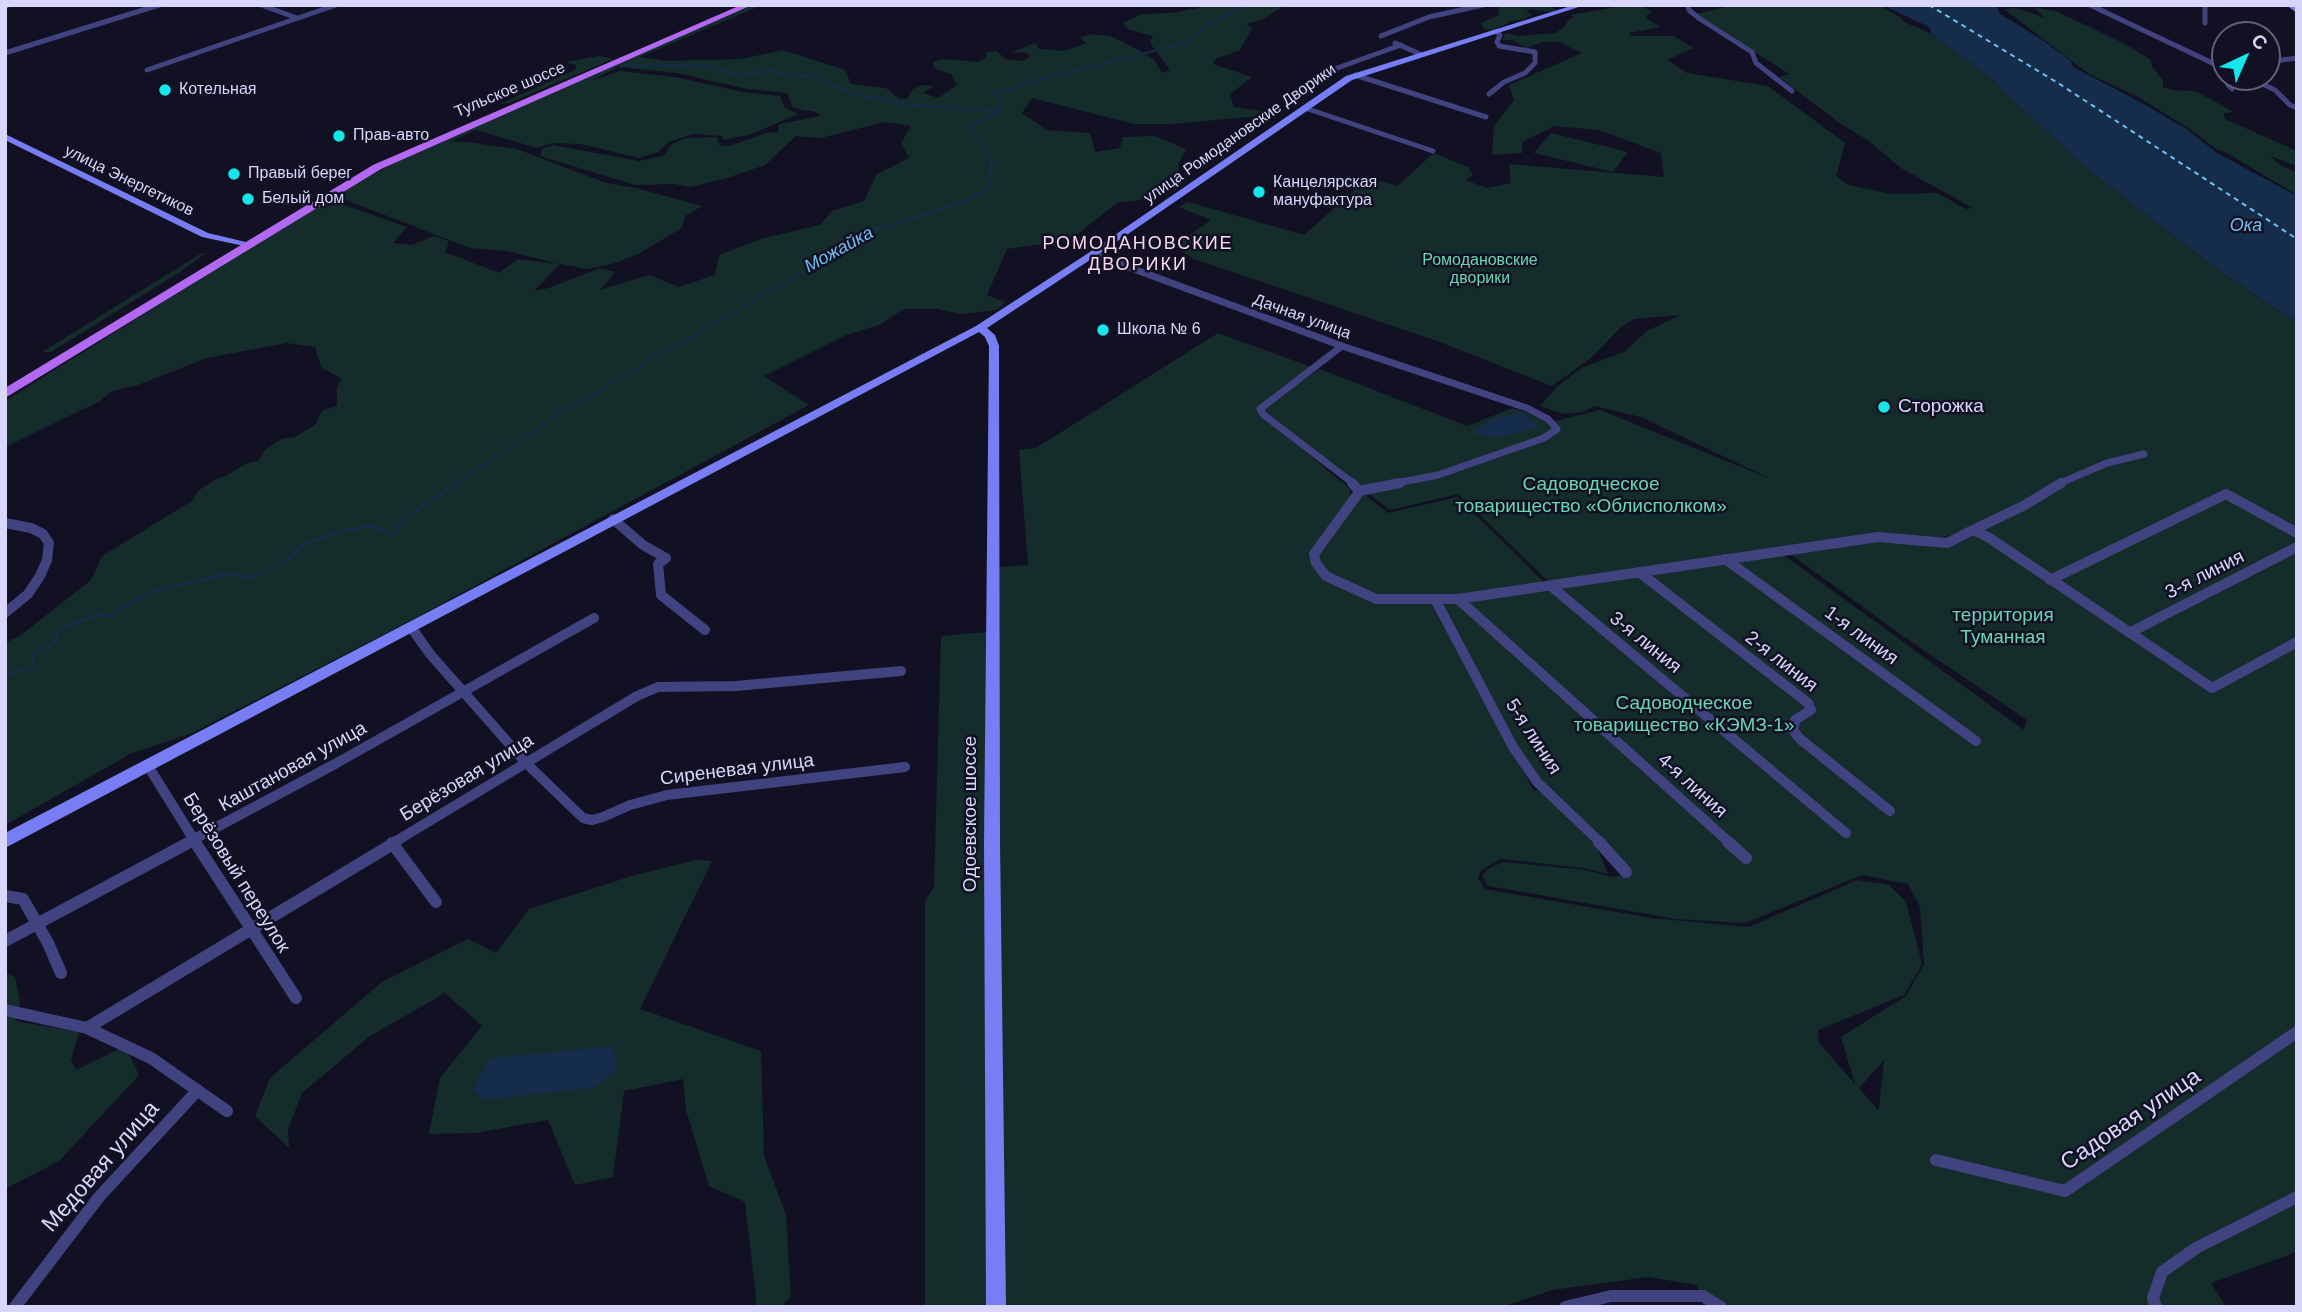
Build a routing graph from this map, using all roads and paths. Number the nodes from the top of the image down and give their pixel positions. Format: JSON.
{"nodes":[{"id":1,"x":159,"y":5,"type":"edge"},
{"id":2,"x":261,"y":5,"type":"edge"},
{"id":3,"x":336,"y":5,"type":"edge"},
{"id":4,"x":740,"y":5,"type":"edge"},
{"id":5,"x":748,"y":5,"type":"edge"},
{"id":6,"x":1483,"y":5,"type":"edge"},
{"id":7,"x":1582,"y":5,"type":"edge"},
{"id":8,"x":1688,"y":5,"type":"edge"},
{"id":9,"x":2090,"y":5,"type":"edge"},
{"id":10,"x":2204,"y":5,"type":"edge"},
{"id":11,"x":2289,"y":5,"type":"edge"},
{"id":12,"x":2297,"y":11,"type":"edge"},
{"id":13,"x":298,"y":18,"type":"junction"},
{"id":14,"x":2205,"y":23,"type":"dead end"},
{"id":15,"x":1497,"y":32,"type":"junction"},
{"id":16,"x":1401,"y":45,"type":"junction"},
{"id":17,"x":5,"y":53,"type":"edge"},
{"id":18,"x":1420,"y":54,"type":"junction"},
{"id":19,"x":2211,"y":63,"type":"edge"},
{"id":20,"x":147,"y":69,"type":"dead end"},
{"id":21,"x":1318,"y":75,"type":"dead end"},
{"id":22,"x":1355,"y":75,"type":"junction"},
{"id":23,"x":2276,"y":91,"type":"edge"},
{"id":24,"x":1792,"y":92,"type":"dead end"},
{"id":25,"x":1489,"y":94,"type":"dead end"},
{"id":26,"x":2293,"y":106,"type":"edge"},
{"id":27,"x":1305,"y":108,"type":"junction"},
{"id":28,"x":1486,"y":117,"type":"dead end"},
{"id":29,"x":5,"y":137,"type":"edge"},
{"id":30,"x":1433,"y":151,"type":"dead end"},
{"id":31,"x":246,"y":243,"type":"junction"},
{"id":32,"x":1093,"y":254,"type":"junction"},
{"id":33,"x":980,"y":328,"type":"junction"},
{"id":34,"x":1342,"y":346,"type":"junction"},
{"id":35,"x":5,"y":388,"type":"edge"},
{"id":36,"x":5,"y":394,"type":"edge"},
{"id":37,"x":2144,"y":454,"type":"dead end"},
{"id":38,"x":1359,"y":491,"type":"junction"},
{"id":39,"x":613,"y":519,"type":"junction"},
{"id":40,"x":5,"y":523,"type":"edge"},
{"id":41,"x":1973,"y":530,"type":"junction"},
{"id":42,"x":2297,"y":533,"type":"edge"},
{"id":43,"x":2297,"y":547,"type":"edge"},
{"id":44,"x":1725,"y":559,"type":"junction"},
{"id":45,"x":1639,"y":572,"type":"junction"},
{"id":46,"x":2050,"y":580,"type":"junction"},
{"id":47,"x":1552,"y":587,"type":"junction"},
{"id":48,"x":1458,"y":599,"type":"junction"},
{"id":49,"x":1436,"y":601,"type":"junction"},
{"id":50,"x":5,"y":613,"type":"edge"},
{"id":51,"x":594,"y":618,"type":"dead end"},
{"id":52,"x":411,"y":627,"type":"junction"},
{"id":53,"x":705,"y":630,"type":"dead end"},
{"id":54,"x":2129,"y":633,"type":"junction"},
{"id":55,"x":2297,"y":642,"type":"edge"},
{"id":56,"x":901,"y":671,"type":"dead end"},
{"id":57,"x":464,"y":691,"type":"junction"},
{"id":58,"x":1976,"y":741,"type":"dead end"},
{"id":59,"x":527,"y":764,"type":"junction"},
{"id":60,"x":148,"y":766,"type":"junction"},
{"id":61,"x":905,"y":767,"type":"dead end"},
{"id":62,"x":1890,"y":811,"type":"dead end"},
{"id":63,"x":1846,"y":833,"type":"dead end"},
{"id":64,"x":5,"y":841,"type":"edge"},
{"id":65,"x":194,"y":841,"type":"junction"},
{"id":66,"x":392,"y":844,"type":"junction"},
{"id":67,"x":1746,"y":858,"type":"dead end"},
{"id":68,"x":1626,"y":872,"type":"dead end"},
{"id":69,"x":5,"y":896,"type":"edge"},
{"id":70,"x":436,"y":902,"type":"dead end"},
{"id":71,"x":38,"y":926,"type":"junction"},
{"id":72,"x":250,"y":930,"type":"junction"},
{"id":73,"x":5,"y":941,"type":"edge"},
{"id":74,"x":61,"y":973,"type":"dead end"},
{"id":75,"x":296,"y":998,"type":"dead end"},
{"id":76,"x":5,"y":1010,"type":"edge"},
{"id":77,"x":87,"y":1028,"type":"junction"},
{"id":78,"x":2297,"y":1032,"type":"edge"},
{"id":79,"x":197,"y":1091,"type":"junction"},
{"id":80,"x":227,"y":1111,"type":"dead end"},
{"id":81,"x":1936,"y":1160,"type":"dead end"},
{"id":82,"x":2297,"y":1197,"type":"edge"},
{"id":83,"x":15,"y":1307,"type":"edge"},
{"id":84,"x":996,"y":1307,"type":"edge"},
{"id":85,"x":1565,"y":1307,"type":"edge"},
{"id":86,"x":1721,"y":1307,"type":"edge"},
{"id":87,"x":2156,"y":1307,"type":"edge"}],
"edges":[{"from":1,"to":17,"type":"street"},
{"from":2,"to":13,"type":"street"},
{"from":3,"to":13,"type":"street"},
{"from":4,"to":31,"type":"main road","name":"Тульское шоссе"},
{"from":5,"to":31,"type":"main road","name":"Тульское шоссе"},
{"from":6,"to":16,"type":"street"},
{"from":7,"to":15,"type":"main road","name":"улица Ромодановские Дворики"},
{"from":8,"to":24,"type":"street"},
{"from":9,"to":19,"type":"street"},
{"from":10,"to":14,"type":"street"},
{"from":11,"to":12,"type":"main road"},
{"from":13,"to":20,"type":"street"},
{"from":15,"to":18,"type":"main road","name":"улица Ромодановские Дворики"},
{"from":15,"to":25,"type":"street"},
{"from":16,"to":18,"type":"street"},
{"from":16,"to":21,"type":"street"},
{"from":18,"to":22,"type":"main road","name":"улица Ромодановские Дворики"},
{"from":22,"to":27,"type":"main road","name":"улица Ромодановские Дворики"},
{"from":22,"to":28,"type":"street"},
{"from":23,"to":26,"type":"street"},
{"from":27,"to":30,"type":"street"},
{"from":27,"to":32,"type":"main road","name":"улица Ромодановские Дворики"},
{"from":29,"to":31,"type":"main road","name":"улица Энергетиков"},
{"from":31,"to":35,"type":"main road","name":"Тульское шоссе"},
{"from":31,"to":36,"type":"main road","name":"Тульское шоссе"},
{"from":32,"to":33,"type":"main road","name":"улица Ромодановские Дворики"},
{"from":32,"to":34,"type":"street","name":"Дачная улица"},
{"from":33,"to":39,"type":"main road","name":"улица Ромодановские Дворики"},
{"from":33,"to":84,"type":"main road","name":"Одоевское шоссе"},
{"from":34,"to":38,"type":"street"},
{"from":34,"to":38,"type":"street","name":"Дачная улица"},
{"from":37,"to":41,"type":"street"},
{"from":38,"to":49,"type":"street"},
{"from":39,"to":52,"type":"main road","name":"улица Ромодановские Дворики"},
{"from":39,"to":53,"type":"street"},
{"from":40,"to":50,"type":"street"},
{"from":41,"to":44,"type":"street"},
{"from":41,"to":46,"type":"street"},
{"from":42,"to":46,"type":"street"},
{"from":43,"to":54,"type":"street","name":"3-я линия"},
{"from":44,"to":45,"type":"street"},
{"from":44,"to":58,"type":"street","name":"1-я линия"},
{"from":45,"to":47,"type":"street"},
{"from":45,"to":62,"type":"street","name":"2-я линия"},
{"from":46,"to":54,"type":"street"},
{"from":47,"to":48,"type":"street"},
{"from":47,"to":63,"type":"street","name":"3-я линия"},
{"from":48,"to":49,"type":"street"},
{"from":48,"to":67,"type":"street","name":"4-я линия"},
{"from":49,"to":68,"type":"street","name":"5-я линия"},
{"from":51,"to":57,"type":"street","name":"Каштановая улица"},
{"from":52,"to":57,"type":"street","name":"Сиреневая улица"},
{"from":52,"to":60,"type":"main road","name":"улица Ромодановские Дворики"},
{"from":54,"to":55,"type":"street"},
{"from":56,"to":59,"type":"street","name":"Берёзовая улица"},
{"from":57,"to":59,"type":"street","name":"Сиреневая улица"},
{"from":57,"to":65,"type":"street","name":"Каштановая улица"},
{"from":59,"to":61,"type":"street","name":"Сиреневая улица"},
{"from":59,"to":66,"type":"street","name":"Берёзовая улица"},
{"from":60,"to":64,"type":"main road","name":"улица Ромодановские Дворики"},
{"from":60,"to":65,"type":"street","name":"Берёзовый переулок"},
{"from":65,"to":71,"type":"street","name":"Каштановая улица"},
{"from":65,"to":72,"type":"street","name":"Берёзовый переулок"},
{"from":66,"to":70,"type":"street"},
{"from":66,"to":72,"type":"street","name":"Берёзовая улица"},
{"from":69,"to":71,"type":"street"},
{"from":71,"to":73,"type":"street","name":"Каштановая улица"},
{"from":71,"to":74,"type":"street"},
{"from":72,"to":75,"type":"street","name":"Берёзовый переулок"},
{"from":72,"to":77,"type":"street","name":"Берёзовая улица"},
{"from":76,"to":77,"type":"street"},
{"from":77,"to":79,"type":"street"},
{"from":78,"to":81,"type":"street","name":"Садовая улица"},
{"from":79,"to":80,"type":"street"},
{"from":79,"to":83,"type":"street","name":"Медовая улица"},
{"from":82,"to":87,"type":"street"},
{"from":85,"to":86,"type":"street"}]}
